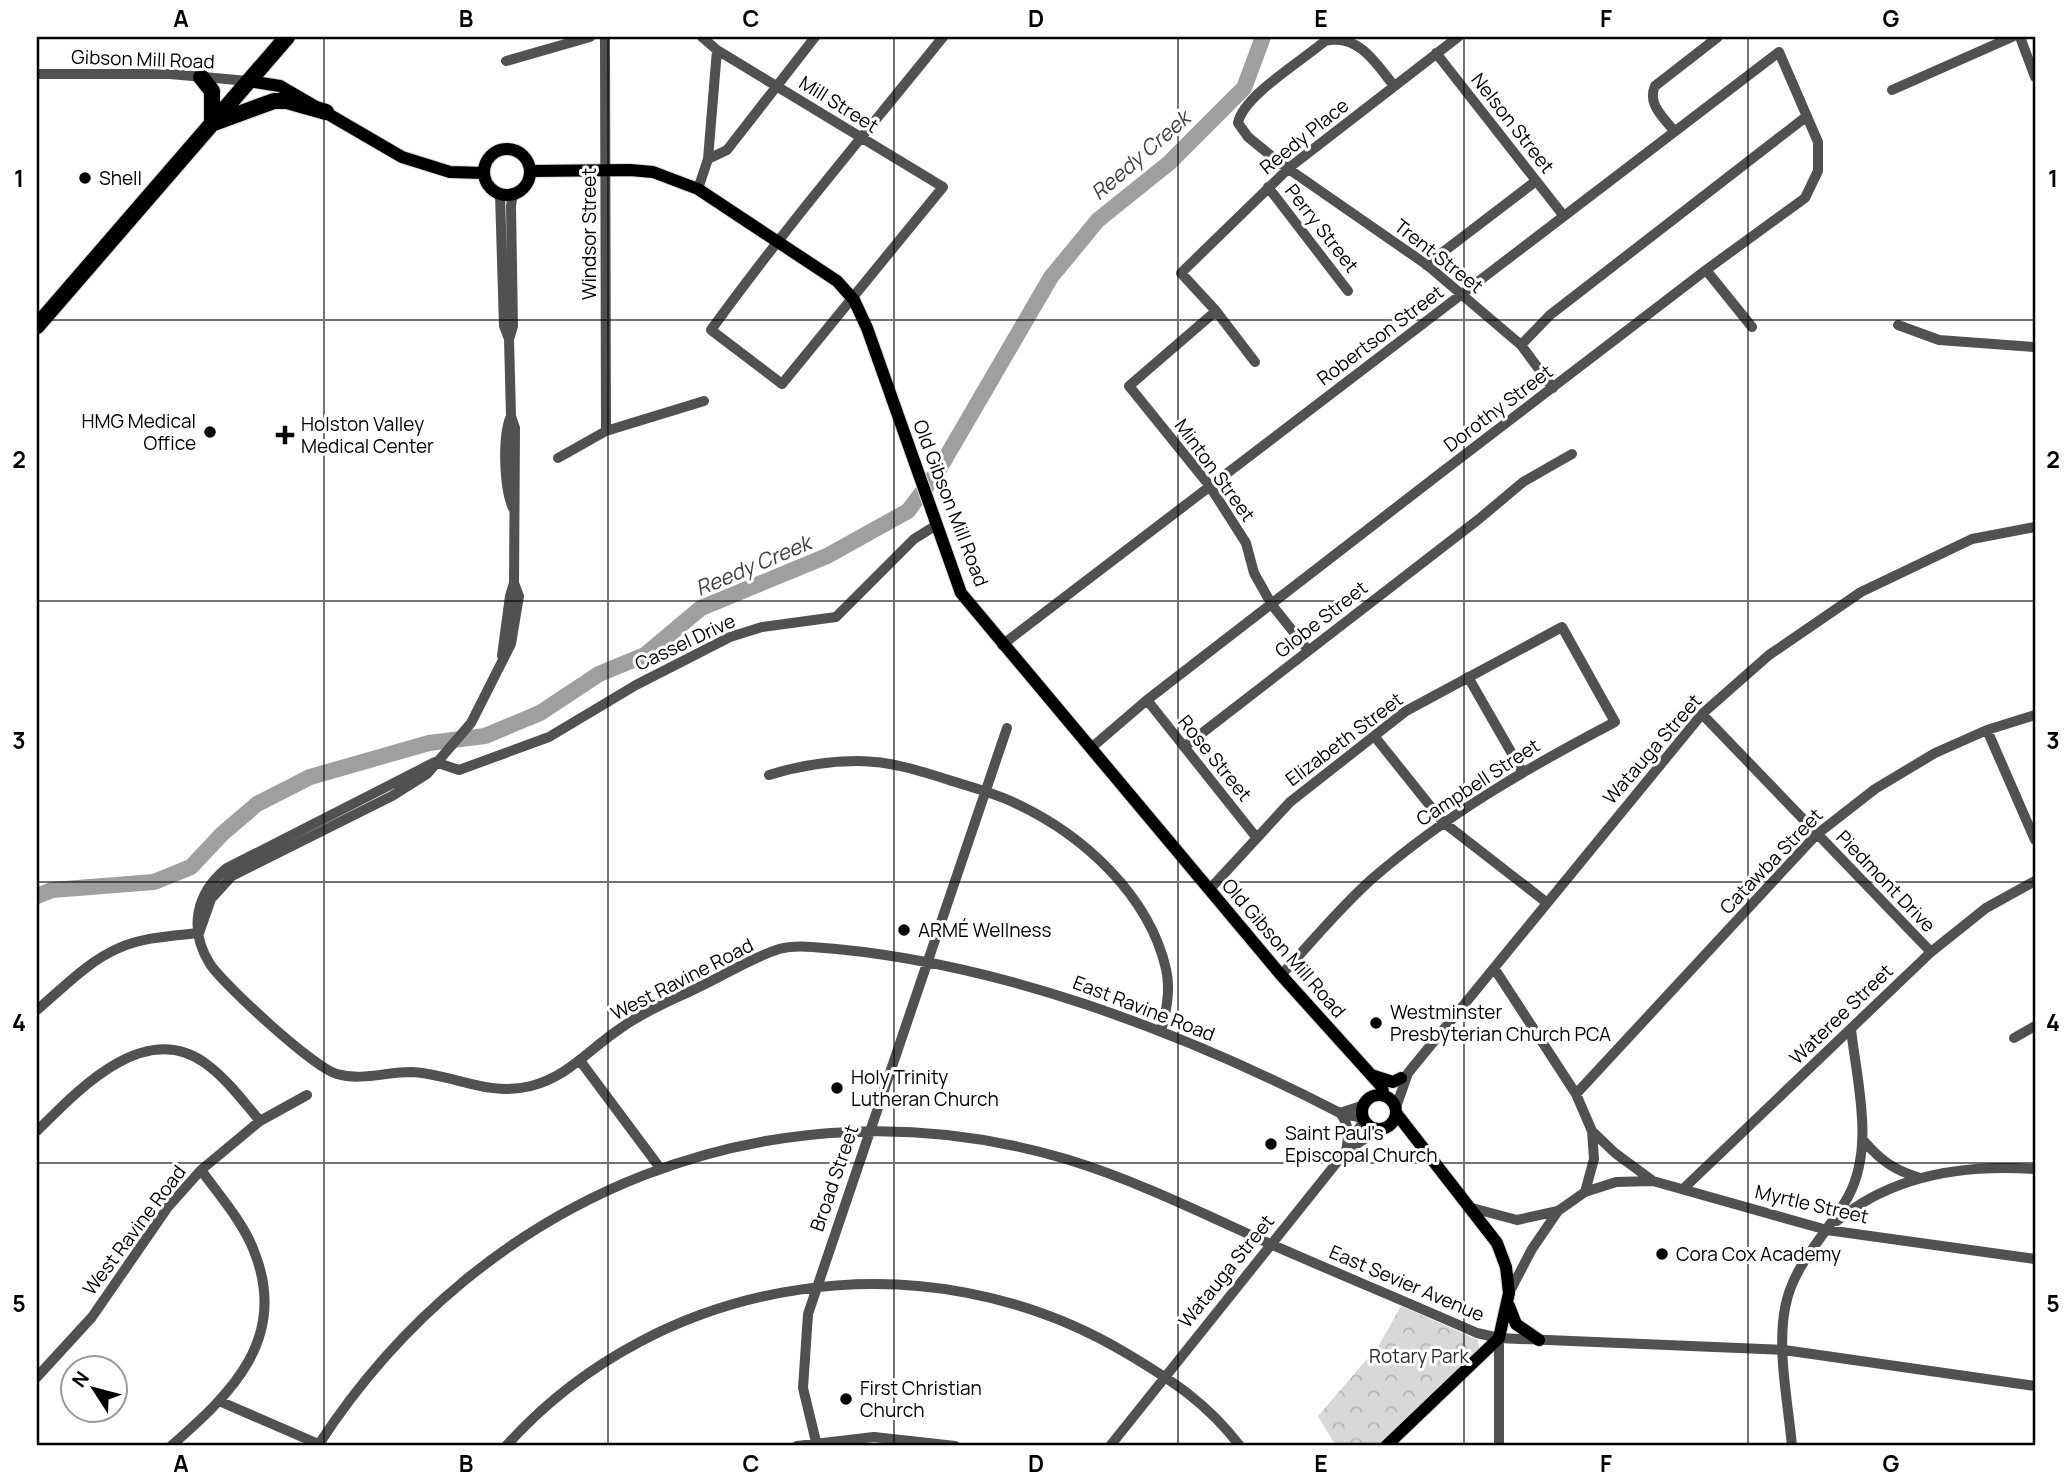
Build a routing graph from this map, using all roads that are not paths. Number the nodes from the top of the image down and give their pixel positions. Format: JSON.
{"nodes":[{"id":1,"x":287,"y":37,"type":"edge"},
{"id":2,"x":590,"y":37,"type":"edge"},
{"id":3,"x":605,"y":37,"type":"edge"},
{"id":4,"x":702,"y":37,"type":"edge"},
{"id":5,"x":816,"y":37,"type":"edge"},
{"id":6,"x":943,"y":37,"type":"edge"},
{"id":7,"x":1458,"y":37,"type":"edge"},
{"id":8,"x":1718,"y":37,"type":"edge"},
{"id":9,"x":2012,"y":37,"type":"edge"},
{"id":10,"x":2020,"y":37,"type":"edge"},
{"id":11,"x":716,"y":50,"type":"junction"},
{"id":12,"x":1779,"y":52,"type":"joint"},
{"id":13,"x":1436,"y":53,"type":"junction"},
{"id":14,"x":506,"y":61,"type":"dead end"},
{"id":15,"x":37,"y":74,"type":"edge"},
{"id":16,"x":201,"y":77,"type":"junction"},
{"id":17,"x":2035,"y":77,"type":"edge"},
{"id":18,"x":248,"y":81,"type":"junction"},
{"id":19,"x":777,"y":86,"type":"junction"},
{"id":20,"x":1394,"y":86,"type":"junction"},
{"id":21,"x":1892,"y":90,"type":"dead end"},
{"id":22,"x":326,"y":112,"type":"junction"},
{"id":23,"x":1807,"y":116,"type":"junction"},
{"id":24,"x":212,"y":124,"type":"junction"},
{"id":25,"x":1674,"y":131,"type":"junction"},
{"id":26,"x":860,"y":139,"type":"junction"},
{"id":27,"x":708,"y":159,"type":"junction"},
{"id":28,"x":1290,"y":167,"type":"junction"},
{"id":29,"x":607,"y":170,"type":"junction"},
{"id":30,"x":530,"y":171,"type":"junction"},
{"id":31,"x":484,"y":173,"type":"junction"},
{"id":32,"x":1536,"y":181,"type":"junction"},
{"id":33,"x":1268,"y":187,"type":"junction"},
{"id":34,"x":698,"y":189,"type":"junction"},
{"id":35,"x":507,"y":194,"type":"junction"},
{"id":36,"x":1563,"y":215,"type":"junction"},
{"id":37,"x":776,"y":240,"type":"junction"},
{"id":38,"x":1426,"y":265,"type":"junction"},
{"id":39,"x":1706,"y":270,"type":"junction"},
{"id":40,"x":1348,"y":291,"type":"dead end"},
{"id":41,"x":1462,"y":296,"type":"junction"},
{"id":42,"x":853,"y":300,"type":"junction"},
{"id":43,"x":1216,"y":311,"type":"junction"},
{"id":44,"x":1898,"y":325,"type":"dead end"},
{"id":45,"x":37,"y":326,"type":"edge"},
{"id":46,"x":1752,"y":327,"type":"dead end"},
{"id":47,"x":1521,"y":345,"type":"junction"},
{"id":48,"x":2035,"y":348,"type":"edge"},
{"id":49,"x":1255,"y":362,"type":"dead end"},
{"id":50,"x":1553,"y":388,"type":"junction"},
{"id":51,"x":704,"y":401,"type":"dead end"},
{"id":52,"x":606,"y":431,"type":"junction"},
{"id":53,"x":1572,"y":454,"type":"dead end"},
{"id":54,"x":558,"y":458,"type":"dead end"},
{"id":55,"x":1209,"y":485,"type":"junction"},
{"id":56,"x":933,"y":519,"type":"junction"},
{"id":57,"x":2035,"y":527,"type":"edge"},
{"id":58,"x":1272,"y":604,"type":"junction"},
{"id":59,"x":1002,"y":645,"type":"junction"},
{"id":60,"x":1308,"y":650,"type":"junction"},
{"id":61,"x":1468,"y":677,"type":"junction"},
{"id":62,"x":1147,"y":700,"type":"junction"},
{"id":63,"x":1702,"y":714,"type":"junction"},
{"id":64,"x":2035,"y":715,"type":"edge"},
{"id":65,"x":1615,"y":722,"type":"joint"},
{"id":66,"x":1007,"y":728,"type":"dead end"},
{"id":67,"x":1987,"y":730,"type":"junction"},
{"id":68,"x":1375,"y":737,"type":"junction"},
{"id":69,"x":1184,"y":747,"type":"junction"},
{"id":70,"x":1091,"y":748,"type":"junction"},
{"id":71,"x":438,"y":759,"type":"junction"},
{"id":72,"x":1522,"y":771,"type":"junction"},
{"id":73,"x":769,"y":775,"type":"dead end"},
{"id":74,"x":985,"y":791,"type":"junction"},
{"id":75,"x":1443,"y":822,"type":"junction"},
{"id":76,"x":1816,"y":835,"type":"junction"},
{"id":77,"x":1256,"y":837,"type":"junction"},
{"id":78,"x":2035,"y":840,"type":"edge"},
{"id":79,"x":2035,"y":881,"type":"edge"},
{"id":80,"x":1209,"y":890,"type":"junction"},
{"id":81,"x":1546,"y":902,"type":"junction"},
{"id":82,"x":199,"y":933,"type":"junction"},
{"id":83,"x":1931,"y":952,"type":"junction"},
{"id":84,"x":926,"y":964,"type":"junction"},
{"id":85,"x":1494,"y":968,"type":"junction"},
{"id":86,"x":1281,"y":975,"type":"junction"},
{"id":87,"x":37,"y":1010,"type":"edge"},
{"id":88,"x":2035,"y":1026,"type":"edge"},
{"id":89,"x":1851,"y":1029,"type":"junction"},
{"id":90,"x":1161,"y":1032,"type":"junction"},
{"id":91,"x":2014,"y":1038,"type":"dead end"},
{"id":92,"x":581,"y":1062,"type":"junction"},
{"id":93,"x":1365,"y":1072,"type":"junction"},
{"id":94,"x":1405,"y":1076,"type":"junction"},
{"id":95,"x":1576,"y":1094,"type":"junction"},
{"id":96,"x":307,"y":1095,"type":"dead end"},
{"id":97,"x":1385,"y":1096,"type":"junction"},
{"id":98,"x":1365,"y":1110,"type":"junction"},
{"id":99,"x":1396,"y":1110,"type":"junction"},
{"id":100,"x":1340,"y":1113,"type":"junction"},
{"id":101,"x":260,"y":1121,"type":"junction"},
{"id":102,"x":1382,"y":1129,"type":"junction"},
{"id":103,"x":37,"y":1131,"type":"edge"},
{"id":104,"x":869,"y":1131,"type":"junction"},
{"id":105,"x":1592,"y":1131,"type":"junction"},
{"id":106,"x":1416,"y":1139,"type":"junction"},
{"id":107,"x":1863,"y":1140,"type":"junction"},
{"id":108,"x":1346,"y":1150,"type":"junction"},
{"id":109,"x":660,"y":1168,"type":"junction"},
{"id":110,"x":2035,"y":1169,"type":"edge"},
{"id":111,"x":201,"y":1170,"type":"junction"},
{"id":112,"x":1920,"y":1178,"type":"junction"},
{"id":113,"x":1653,"y":1181,"type":"junction"},
{"id":114,"x":1683,"y":1189,"type":"junction"},
{"id":115,"x":1585,"y":1192,"type":"junction"},
{"id":116,"x":1472,"y":1208,"type":"junction"},
{"id":117,"x":1558,"y":1211,"type":"junction"},
{"id":118,"x":1827,"y":1230,"type":"junction"},
{"id":119,"x":1271,"y":1244,"type":"junction"},
{"id":120,"x":2035,"y":1259,"type":"edge"},
{"id":121,"x":816,"y":1287,"type":"junction"},
{"id":122,"x":1509,"y":1300,"type":"junction"},
{"id":123,"x":1499,"y":1338,"type":"junction"},
{"id":124,"x":1539,"y":1340,"type":"junction"},
{"id":125,"x":1784,"y":1350,"type":"junction"},
{"id":126,"x":1165,"y":1376,"type":"junction"},
{"id":127,"x":37,"y":1377,"type":"edge"},
{"id":128,"x":2035,"y":1387,"type":"edge"},
{"id":129,"x":219,"y":1401,"type":"junction"},
{"id":130,"x":816,"y":1444,"type":"edge"},
{"id":131,"x":321,"y":1445,"type":"edge"},
{"id":132,"x":171,"y":1446,"type":"edge"},
{"id":133,"x":506,"y":1446,"type":"edge"},
{"id":134,"x":797,"y":1446,"type":"edge"},
{"id":135,"x":955,"y":1446,"type":"edge"},
{"id":136,"x":1110,"y":1446,"type":"edge"},
{"id":137,"x":1240,"y":1446,"type":"edge"},
{"id":138,"x":1386,"y":1446,"type":"edge"},
{"id":139,"x":1499,"y":1446,"type":"edge"},
{"id":140,"x":1792,"y":1446,"type":"edge"}],
"edges":[{"from":1,"to":18,"type":"highway"},
{"from":2,"to":14,"type":"street"},
{"from":3,"to":29,"type":"street","name":"Windsor Street"},
{"from":4,"to":11,"type":"street"},
{"from":5,"to":19,"type":"street"},
{"from":6,"to":26,"type":"street"},
{"from":7,"to":13,"type":"street","name":"Reedy Place"},
{"from":8,"to":25,"type":"street"},
{"from":9,"to":21,"type":"street"},
{"from":10,"to":17,"type":"street"},
{"from":11,"to":19,"type":"street","name":"Mill Street"},
{"from":11,"to":27,"type":"street"},
{"from":12,"to":23,"type":"street","name":"Dorothy Street"},
{"from":12,"to":25,"type":"street","name":"Robertson Street"},
{"from":13,"to":20,"type":"street","name":"Reedy Place"},
{"from":13,"to":32,"type":"street","name":"Nelson Street"},
{"from":15,"to":16,"type":"street","name":"Gibson Mill Road"},
{"from":16,"to":18,"type":"street","name":"Gibson Mill Road"},
{"from":16,"to":24,"type":"highway"},
{"from":18,"to":22,"type":"main road"},
{"from":18,"to":24,"type":"highway"},
{"from":19,"to":26,"type":"street","name":"Mill Street"},
{"from":19,"to":27,"type":"street"},
{"from":20,"to":28,"type":"street","name":"Reedy Place"},
{"from":20,"to":28,"type":"street","name":"Trent Street"},
{"from":22,"to":24,"type":"highway"},
{"from":22,"to":31,"type":"main road"},
{"from":23,"to":39,"type":"street","name":"Dorothy Street"},
{"from":23,"to":47,"type":"street"},
{"from":24,"to":45,"type":"highway"},
{"from":25,"to":36,"type":"street","name":"Robertson Street"},
{"from":26,"to":37,"type":"street"},
{"from":26,"to":42,"type":"street","name":"Mill Street"},
{"from":27,"to":34,"type":"street"},
{"from":28,"to":33,"type":"street","name":"Reedy Place"},
{"from":28,"to":38,"type":"street","name":"Trent Street"},
{"from":29,"to":30,"type":"main road","name":"Old Gibson Mill Road"},
{"from":29,"to":34,"type":"main road","name":"Old Gibson Mill Road"},
{"from":29,"to":52,"type":"street","name":"Windsor Street"},
{"from":30,"to":31,"type":"main road"},
{"from":30,"to":35,"type":"main road"},
{"from":31,"to":35,"type":"main road"},
{"from":32,"to":36,"type":"street","name":"Nelson Street"},
{"from":32,"to":38,"type":"street"},
{"from":33,"to":40,"type":"street","name":"Perry Street"},
{"from":33,"to":43,"type":"street","name":"Reedy Place"},
{"from":34,"to":37,"type":"main road","name":"Old Gibson Mill Road"},
{"from":35,"to":71,"type":"street","name":"West Ravine Road"},
{"from":36,"to":41,"type":"street","name":"Robertson Street"},
{"from":37,"to":42,"type":"main road","name":"Old Gibson Mill Road"},
{"from":37,"to":42,"type":"street"},
{"from":38,"to":41,"type":"street","name":"Trent Street"},
{"from":39,"to":46,"type":"street"},
{"from":39,"to":50,"type":"street","name":"Dorothy Street"},
{"from":41,"to":47,"type":"street","name":"Trent Street"},
{"from":41,"to":55,"type":"street","name":"Robertson Street"},
{"from":42,"to":56,"type":"main road","name":"Old Gibson Mill Road"},
{"from":43,"to":49,"type":"street"},
{"from":43,"to":55,"type":"street","name":"Minton Street"},
{"from":44,"to":48,"type":"street"},
{"from":47,"to":50,"type":"street","name":"Trent Street"},
{"from":50,"to":58,"type":"street","name":"Dorothy Street"},
{"from":51,"to":52,"type":"street"},
{"from":52,"to":54,"type":"street"},
{"from":53,"to":60,"type":"street","name":"Globe Street"},
{"from":55,"to":58,"type":"street","name":"Minton Street"},
{"from":55,"to":59,"type":"street","name":"Robertson Street"},
{"from":56,"to":59,"type":"main road","name":"Old Gibson Mill Road"},
{"from":56,"to":71,"type":"street","name":"Cassel Drive"},
{"from":57,"to":63,"type":"street","name":"Watauga Street"},
{"from":58,"to":60,"type":"street","name":"Minton Street"},
{"from":58,"to":62,"type":"street","name":"Dorothy Street"},
{"from":59,"to":70,"type":"main road","name":"Old Gibson Mill Road"},
{"from":60,"to":69,"type":"street","name":"Globe Street"},
{"from":61,"to":65,"type":"street","name":"Elizabeth Street"},
{"from":61,"to":68,"type":"street","name":"Elizabeth Street"},
{"from":61,"to":72,"type":"street"},
{"from":62,"to":69,"type":"street","name":"Rose Street"},
{"from":62,"to":70,"type":"street","name":"Dorothy Street"},
{"from":63,"to":76,"type":"street","name":"Piedmont Drive"},
{"from":63,"to":81,"type":"street","name":"Watauga Street"},
{"from":64,"to":67,"type":"street","name":"Catawba Street"},
{"from":65,"to":72,"type":"street","name":"Campbell Street"},
{"from":66,"to":74,"type":"street","name":"Broad Street"},
{"from":67,"to":76,"type":"street","name":"Catawba Street"},
{"from":67,"to":78,"type":"street"},
{"from":68,"to":75,"type":"street"},
{"from":68,"to":77,"type":"street","name":"Elizabeth Street"},
{"from":69,"to":77,"type":"street","name":"Rose Street"},
{"from":70,"to":80,"type":"main road","name":"Old Gibson Mill Road"},
{"from":71,"to":82,"type":"street","name":"West Ravine Road"},
{"from":72,"to":75,"type":"street","name":"Campbell Street"},
{"from":73,"to":74,"type":"street"},
{"from":74,"to":84,"type":"street","name":"Broad Street"},
{"from":74,"to":90,"type":"street"},
{"from":75,"to":81,"type":"street"},
{"from":75,"to":86,"type":"street","name":"Campbell Street"},
{"from":76,"to":83,"type":"street","name":"Piedmont Drive"},
{"from":76,"to":95,"type":"street","name":"Catawba Street"},
{"from":77,"to":80,"type":"street","name":"Elizabeth Street"},
{"from":79,"to":83,"type":"street","name":"Wateree Street"},
{"from":80,"to":86,"type":"main road","name":"Old Gibson Mill Road"},
{"from":81,"to":85,"type":"street","name":"Watauga Street"},
{"from":82,"to":87,"type":"street"},
{"from":82,"to":92,"type":"street","name":"West Ravine Road"},
{"from":83,"to":89,"type":"street","name":"Wateree Street"},
{"from":84,"to":90,"type":"street","name":"East Ravine Road"},
{"from":84,"to":92,"type":"street","name":"West Ravine Road"},
{"from":84,"to":104,"type":"street","name":"Broad Street"},
{"from":85,"to":94,"type":"street","name":"Watauga Street"},
{"from":85,"to":95,"type":"street"},
{"from":86,"to":93,"type":"main road","name":"Old Gibson Mill Road"},
{"from":88,"to":91,"type":"street"},
{"from":89,"to":107,"type":"street"},
{"from":89,"to":114,"type":"street","name":"Wateree Street"},
{"from":90,"to":100,"type":"street","name":"East Ravine Road"},
{"from":92,"to":109,"type":"street"},
{"from":93,"to":94,"type":"main road"},
{"from":93,"to":97,"type":"main road","name":"Old Gibson Mill Road"},
{"from":93,"to":98,"type":"main road"},
{"from":94,"to":97,"type":"street","name":"Watauga Street"},
{"from":94,"to":99,"type":"street","name":"Watauga Street"},
{"from":95,"to":105,"type":"street"},
{"from":96,"to":101,"type":"street","name":"West Ravine Road"},
{"from":97,"to":98,"type":"main road"},
{"from":97,"to":99,"type":"main road"},
{"from":98,"to":100,"type":"street"},
{"from":98,"to":102,"type":"main road"},
{"from":98,"to":108,"type":"street"},
{"from":99,"to":102,"type":"main road"},
{"from":99,"to":106,"type":"main road"},
{"from":100,"to":108,"type":"street"},
{"from":101,"to":103,"type":"street"},
{"from":101,"to":111,"type":"street","name":"West Ravine Road"},
{"from":102,"to":106,"type":"main road"},
{"from":102,"to":108,"type":"street","name":"Watauga Street"},
{"from":104,"to":109,"type":"street","name":"East Sevier Avenue"},
{"from":104,"to":119,"type":"street","name":"East Sevier Avenue"},
{"from":104,"to":121,"type":"street","name":"Broad Street"},
{"from":105,"to":113,"type":"street"},
{"from":105,"to":115,"type":"street"},
{"from":106,"to":116,"type":"main road"},
{"from":107,"to":112,"type":"street"},
{"from":107,"to":118,"type":"street"},
{"from":108,"to":119,"type":"street","name":"Watauga Street"},
{"from":109,"to":131,"type":"street","name":"East Sevier Avenue"},
{"from":110,"to":112,"type":"street"},
{"from":111,"to":127,"type":"street","name":"West Ravine Road"},
{"from":111,"to":129,"type":"street"},
{"from":112,"to":118,"type":"street"},
{"from":113,"to":114,"type":"street","name":"Myrtle Street"},
{"from":113,"to":115,"type":"street","name":"Myrtle Street"},
{"from":114,"to":118,"type":"street","name":"Myrtle Street"},
{"from":115,"to":117,"type":"street","name":"Myrtle Street"},
{"from":116,"to":117,"type":"street"},
{"from":116,"to":122,"type":"main road"},
{"from":117,"to":122,"type":"street"},
{"from":118,"to":120,"type":"street","name":"Myrtle Street"},
{"from":118,"to":125,"type":"street"},
{"from":119,"to":123,"type":"street","name":"East Sevier Avenue"},
{"from":119,"to":126,"type":"street","name":"Watauga Street"},
{"from":121,"to":126,"type":"street"},
{"from":121,"to":130,"type":"street","name":"Broad Street"},
{"from":121,"to":133,"type":"street"},
{"from":122,"to":123,"type":"main road"},
{"from":122,"to":124,"type":"main road"},
{"from":123,"to":124,"type":"street","name":"East Sevier Avenue"},
{"from":123,"to":138,"type":"main road"},
{"from":123,"to":139,"type":"street"},
{"from":124,"to":125,"type":"street","name":"East Sevier Avenue"},
{"from":125,"to":128,"type":"street","name":"East Sevier Avenue"},
{"from":125,"to":140,"type":"street"},
{"from":126,"to":136,"type":"street","name":"Watauga Street"},
{"from":126,"to":137,"type":"street"},
{"from":129,"to":131,"type":"street"},
{"from":129,"to":132,"type":"street"},
{"from":130,"to":134,"type":"street"},
{"from":130,"to":135,"type":"street"}]}
